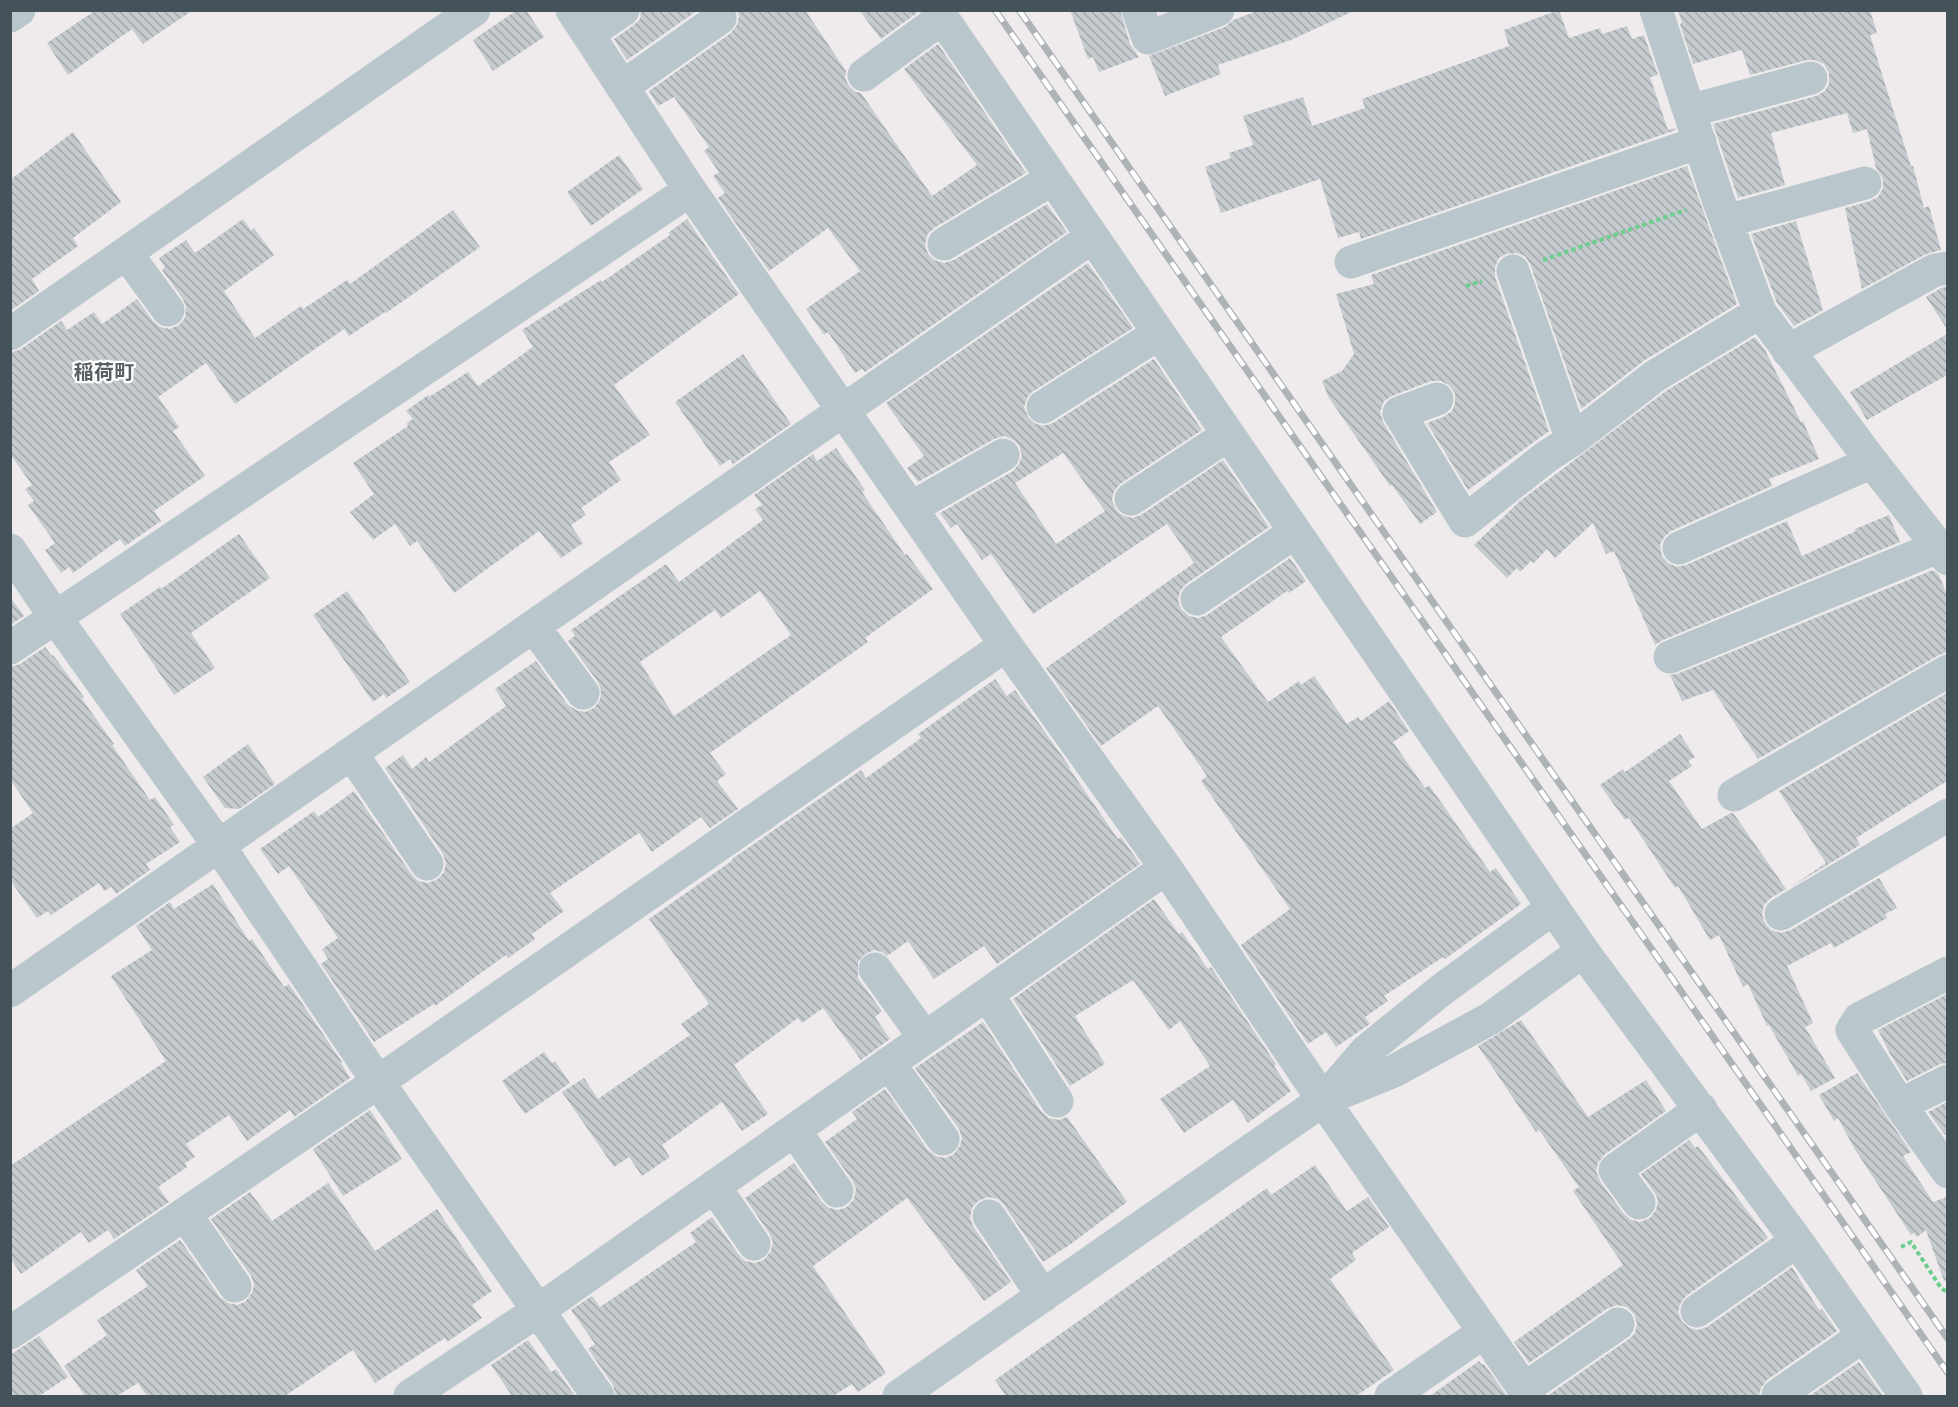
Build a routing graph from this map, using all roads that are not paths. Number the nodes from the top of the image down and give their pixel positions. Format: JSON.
{"nodes":[{"id":1,"x":19,"y":10,"type":"edge"},
{"id":2,"x":474,"y":10,"type":"edge"},
{"id":3,"x":623,"y":10,"type":"edge"},
{"id":4,"x":1138,"y":10,"type":"edge"},
{"id":5,"x":1218,"y":10,"type":"edge"},
{"id":6,"x":1656,"y":10,"type":"edge"},
{"id":7,"x":939,"y":14,"type":"edge"},
{"id":8,"x":10,"y":16,"type":"edge"},
{"id":9,"x":720,"y":18,"type":"dead end"},
{"id":10,"x":580,"y":22,"type":"edge"},
{"id":11,"x":864,"y":75,"type":"dead end"},
{"id":12,"x":1811,"y":78,"type":"dead end"},
{"id":13,"x":622,"y":87,"type":"junction"},
{"id":14,"x":1689,"y":111,"type":"junction"},
{"id":15,"x":1700,"y":142,"type":"junction"},
{"id":16,"x":1052,"y":178,"type":"junction"},
{"id":17,"x":1865,"y":183,"type":"dead end"},
{"id":18,"x":690,"y":190,"type":"junction"},
{"id":19,"x":1722,"y":210,"type":"junction"},
{"id":20,"x":1092,"y":237,"type":"junction"},
{"id":21,"x":944,"y":244,"type":"dead end"},
{"id":22,"x":126,"y":254,"type":"junction"},
{"id":23,"x":1351,"y":262,"type":"dead end"},
{"id":24,"x":1947,"y":268,"type":"edge"},
{"id":25,"x":1513,"y":271,"type":"road end"},
{"id":26,"x":168,"y":310,"type":"dead end"},
{"id":27,"x":1760,"y":312,"type":"junction"},
{"id":28,"x":10,"y":334,"type":"edge"},
{"id":29,"x":1158,"y":334,"type":"junction"},
{"id":30,"x":1788,"y":351,"type":"junction"},
{"id":31,"x":1437,"y":399,"type":"dead end"},
{"id":32,"x":1043,"y":407,"type":"dead end"},
{"id":33,"x":844,"y":411,"type":"junction"},
{"id":34,"x":1228,"y":435,"type":"junction"},
{"id":35,"x":1572,"y":440,"type":"junction"},
{"id":36,"x":1003,"y":455,"type":"dead end"},
{"id":37,"x":1872,"y":462,"type":"junction"},
{"id":38,"x":1131,"y":499,"type":"dead end"},
{"id":39,"x":911,"y":508,"type":"junction"},
{"id":40,"x":1295,"y":532,"type":"junction"},
{"id":41,"x":1679,"y":548,"type":"dead end"},
{"id":42,"x":10,"y":550,"type":"edge"},
{"id":43,"x":1943,"y":553,"type":"edge"},
{"id":44,"x":1197,"y":599,"type":"dead end"},
{"id":45,"x":55,"y":616,"type":"junction"},
{"id":46,"x":534,"y":627,"type":"junction"},
{"id":47,"x":1006,"y":645,"type":"junction"},
{"id":48,"x":10,"y":648,"type":"edge"},
{"id":49,"x":1671,"y":657,"type":"dead end"},
{"id":50,"x":1947,"y":671,"type":"edge"},
{"id":51,"x":583,"y":693,"type":"dead end"},
{"id":52,"x":352,"y":754,"type":"junction"},
{"id":53,"x":1734,"y":795,"type":"dead end"},
{"id":54,"x":1947,"y":815,"type":"edge"},
{"id":55,"x":219,"y":846,"type":"junction"},
{"id":56,"x":427,"y":864,"type":"dead end"},
{"id":57,"x":1166,"y":868,"type":"junction"},
{"id":58,"x":1553,"y":908,"type":"junction"},
{"id":59,"x":1781,"y":914,"type":"dead end"},
{"id":60,"x":1583,"y":951,"type":"junction"},
{"id":61,"x":875,"y":969,"type":"dead end"},
{"id":62,"x":1947,"y":973,"type":"edge"},
{"id":63,"x":10,"y":991,"type":"edge"},
{"id":64,"x":987,"y":994,"type":"junction"},
{"id":65,"x":925,"y":1038,"type":"junction"},
{"id":66,"x":889,"y":1063,"type":"junction"},
{"id":67,"x":1947,"y":1081,"type":"edge"},
{"id":68,"x":378,"y":1082,"type":"junction"},
{"id":69,"x":1323,"y":1100,"type":"junction"},
{"id":70,"x":1057,"y":1101,"type":"dead end"},
{"id":71,"x":1900,"y":1105,"type":"junction"},
{"id":72,"x":1701,"y":1109,"type":"junction"},
{"id":73,"x":794,"y":1130,"type":"junction"},
{"id":74,"x":943,"y":1139,"type":"dead end"},
{"id":75,"x":1947,"y":1172,"type":"edge"},
{"id":76,"x":714,"y":1186,"type":"junction"},
{"id":77,"x":837,"y":1191,"type":"dead end"},
{"id":78,"x":1639,"y":1203,"type":"dead end"},
{"id":79,"x":185,"y":1214,"type":"junction"},
{"id":80,"x":988,"y":1216,"type":"dead end"},
{"id":81,"x":1797,"y":1241,"type":"junction"},
{"id":82,"x":754,"y":1244,"type":"dead end"},
{"id":83,"x":235,"y":1286,"type":"dead end"},
{"id":84,"x":1043,"y":1296,"type":"junction"},
{"id":85,"x":539,"y":1310,"type":"junction"},
{"id":86,"x":1697,"y":1311,"type":"dead end"},
{"id":87,"x":1618,"y":1324,"type":"dead end"},
{"id":88,"x":1484,"y":1332,"type":"junction"},
{"id":89,"x":10,"y":1333,"type":"edge"},
{"id":90,"x":1863,"y":1336,"type":"junction"},
{"id":91,"x":1526,"y":1393,"type":"edge"},
{"id":92,"x":1778,"y":1395,"type":"dead end"},
{"id":93,"x":410,"y":1396,"type":"edge"},
{"id":94,"x":598,"y":1396,"type":"edge"},
{"id":95,"x":899,"y":1396,"type":"edge"},
{"id":96,"x":1391,"y":1396,"type":"edge"},
{"id":97,"x":1906,"y":1396,"type":"edge"}],
"edges":[{"from":1,"to":8,"type":"street"},
{"from":2,"to":22,"type":"street"},
{"from":3,"to":10,"type":"street"},
{"from":4,"to":5,"type":"street"},
{"from":6,"to":14,"type":"street"},
{"from":7,"to":11,"type":"street"},
{"from":7,"to":16,"type":"street"},
{"from":9,"to":13,"type":"street"},
{"from":10,"to":13,"type":"street"},
{"from":12,"to":14,"type":"street"},
{"from":13,"to":18,"type":"street"},
{"from":14,"to":15,"type":"street"},
{"from":15,"to":19,"type":"street"},
{"from":15,"to":23,"type":"street"},
{"from":16,"to":20,"type":"street"},
{"from":16,"to":21,"type":"street"},
{"from":17,"to":19,"type":"street"},
{"from":18,"to":33,"type":"street"},
{"from":18,"to":45,"type":"street"},
{"from":19,"to":27,"type":"street"},
{"from":20,"to":29,"type":"street"},
{"from":20,"to":33,"type":"street"},
{"from":22,"to":26,"type":"street"},
{"from":22,"to":28,"type":"street"},
{"from":24,"to":30,"type":"street"},
{"from":25,"to":35,"type":"street"},
{"from":27,"to":30,"type":"street"},
{"from":27,"to":35,"type":"street"},
{"from":29,"to":32,"type":"street"},
{"from":29,"to":34,"type":"street"},
{"from":30,"to":37,"type":"street"},
{"from":31,"to":35,"type":"street"},
{"from":33,"to":39,"type":"street"},
{"from":33,"to":46,"type":"street"},
{"from":34,"to":38,"type":"street"},
{"from":34,"to":40,"type":"street"},
{"from":36,"to":39,"type":"street"},
{"from":37,"to":41,"type":"street"},
{"from":37,"to":43,"type":"street"},
{"from":39,"to":47,"type":"street"},
{"from":40,"to":44,"type":"street"},
{"from":40,"to":58,"type":"street"},
{"from":42,"to":45,"type":"street"},
{"from":43,"to":49,"type":"street"},
{"from":45,"to":48,"type":"street"},
{"from":45,"to":55,"type":"street"},
{"from":46,"to":51,"type":"street"},
{"from":46,"to":52,"type":"street"},
{"from":47,"to":57,"type":"street"},
{"from":47,"to":68,"type":"street"},
{"from":50,"to":53,"type":"street"},
{"from":52,"to":55,"type":"street"},
{"from":52,"to":56,"type":"street"},
{"from":54,"to":59,"type":"street"},
{"from":55,"to":63,"type":"street"},
{"from":55,"to":68,"type":"street"},
{"from":57,"to":64,"type":"street"},
{"from":57,"to":69,"type":"street"},
{"from":58,"to":60,"type":"street"},
{"from":58,"to":69,"type":"street"},
{"from":60,"to":69,"type":"street"},
{"from":60,"to":72,"type":"street"},
{"from":61,"to":65,"type":"street"},
{"from":62,"to":71,"type":"street"},
{"from":64,"to":65,"type":"street"},
{"from":64,"to":70,"type":"street"},
{"from":65,"to":66,"type":"street"},
{"from":66,"to":73,"type":"street"},
{"from":66,"to":74,"type":"street"},
{"from":67,"to":71,"type":"street"},
{"from":68,"to":79,"type":"street"},
{"from":68,"to":85,"type":"street"},
{"from":69,"to":84,"type":"street"},
{"from":69,"to":88,"type":"street"},
{"from":71,"to":75,"type":"street"},
{"from":72,"to":78,"type":"street"},
{"from":72,"to":81,"type":"street"},
{"from":73,"to":76,"type":"street"},
{"from":73,"to":77,"type":"street"},
{"from":76,"to":82,"type":"street"},
{"from":76,"to":85,"type":"street"},
{"from":79,"to":83,"type":"street"},
{"from":79,"to":89,"type":"street"},
{"from":80,"to":84,"type":"street"},
{"from":81,"to":86,"type":"street"},
{"from":81,"to":90,"type":"street"},
{"from":84,"to":95,"type":"street"},
{"from":85,"to":93,"type":"street"},
{"from":85,"to":94,"type":"street"},
{"from":87,"to":91,"type":"street"},
{"from":88,"to":91,"type":"street"},
{"from":88,"to":96,"type":"street"},
{"from":90,"to":92,"type":"street"},
{"from":90,"to":97,"type":"street"}]}
